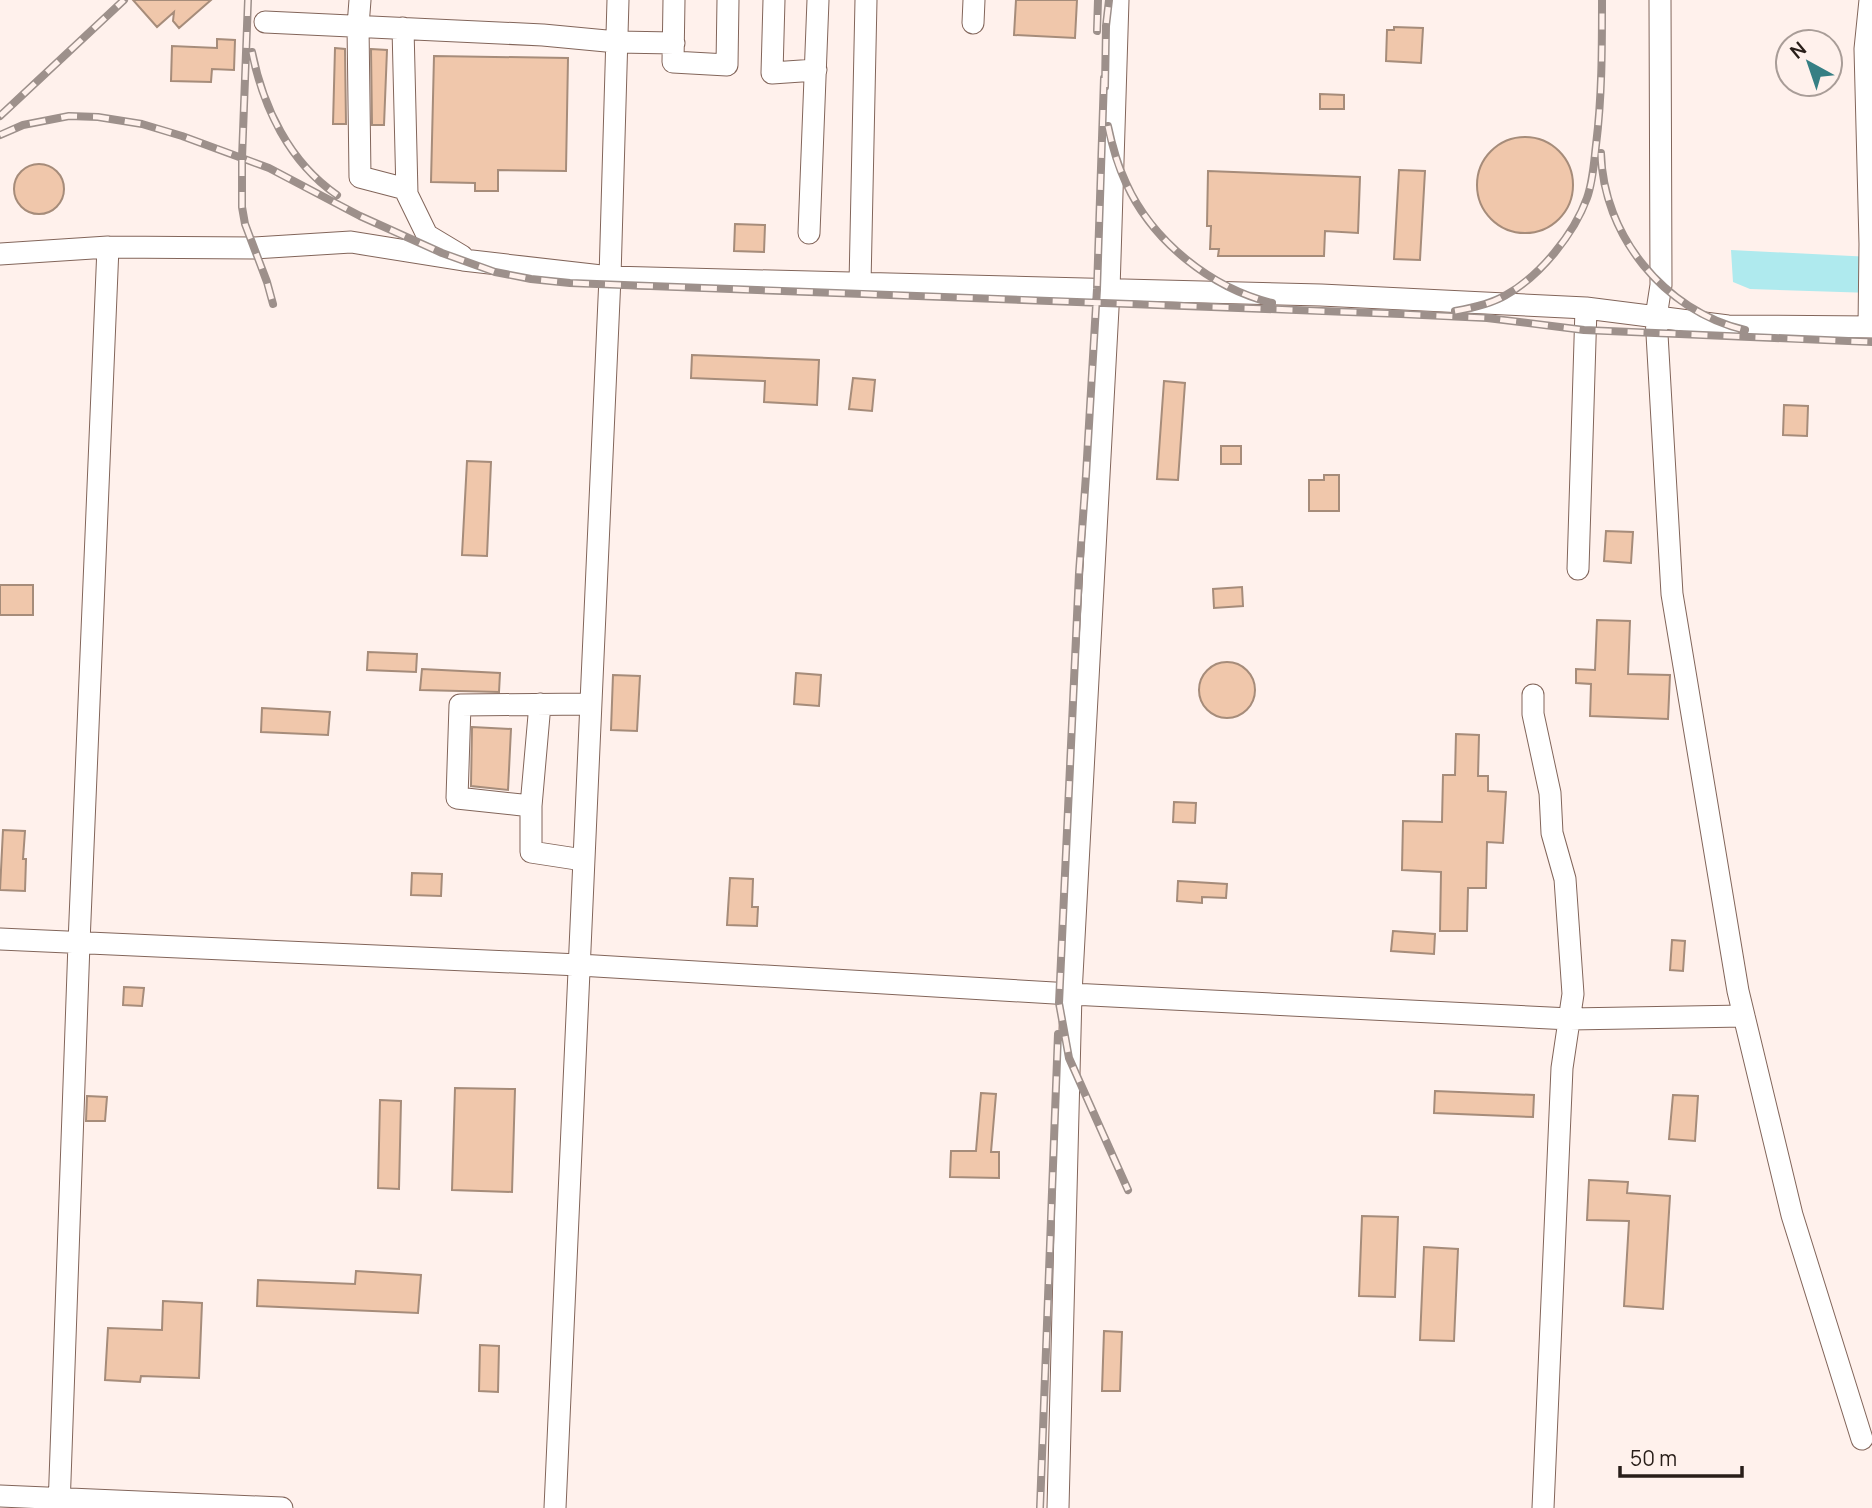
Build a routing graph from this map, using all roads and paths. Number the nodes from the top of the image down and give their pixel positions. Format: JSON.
{"nodes":[{"id":1,"x":359,"y":0,"type":"edge"},
{"id":2,"x":618,"y":0,"type":"edge"},
{"id":3,"x":674,"y":0,"type":"edge"},
{"id":4,"x":728,"y":0,"type":"edge"},
{"id":5,"x":774,"y":0,"type":"edge"},
{"id":6,"x":818,"y":0,"type":"edge"},
{"id":7,"x":866,"y":0,"type":"edge"},
{"id":8,"x":974,"y":0,"type":"edge"},
{"id":9,"x":1118,"y":0,"type":"edge"},
{"id":10,"x":1660,"y":0,"type":"edge"},
{"id":11,"x":1870,"y":0,"type":"edge"},
{"id":12,"x":265,"y":22,"type":"dead end"},
{"id":13,"x":973,"y":23,"type":"dead end"},
{"id":14,"x":358,"y":26,"type":"junction"},
{"id":15,"x":403,"y":28,"type":"junction"},
{"id":16,"x":617,"y":42,"type":"junction"},
{"id":17,"x":674,"y":43,"type":"junction"},
{"id":18,"x":816,"y":71,"type":"junction"},
{"id":19,"x":406,"y":189,"type":"junction"},
{"id":20,"x":809,"y":233,"type":"dead end"},
{"id":21,"x":1870,"y":244,"type":"edge"},
{"id":22,"x":108,"y":247,"type":"junction"},
{"id":23,"x":0,"y":254,"type":"edge"},
{"id":24,"x":469,"y":261,"type":"junction"},
{"id":25,"x":610,"y":277,"type":"junction"},
{"id":26,"x":860,"y":284,"type":"junction"},
{"id":27,"x":1109,"y":290,"type":"junction"},
{"id":28,"x":1586,"y":308,"type":"junction"},
{"id":29,"x":1656,"y":317,"type":"junction"},
{"id":30,"x":1870,"y":320,"type":"edge"},
{"id":31,"x":1578,"y":569,"type":"dead end"},
{"id":32,"x":1534,"y":695,"type":"dead end"},
{"id":33,"x":540,"y":704,"type":"junction"},
{"id":34,"x":590,"y":704,"type":"junction"},
{"id":35,"x":531,"y":806,"type":"junction"},
{"id":36,"x":583,"y":860,"type":"junction"},
{"id":37,"x":0,"y":939,"type":"edge"},
{"id":38,"x":79,"y":943,"type":"junction"},
{"id":39,"x":579,"y":965,"type":"junction"},
{"id":40,"x":1071,"y":994,"type":"junction"},
{"id":41,"x":1744,"y":1016,"type":"junction"},
{"id":42,"x":1570,"y":1018,"type":"junction"},
{"id":43,"x":1862,"y":1439,"type":"dead end"},
{"id":44,"x":0,"y":1496,"type":"edge"},
{"id":45,"x":59,"y":1503,"type":"edge"},
{"id":46,"x":282,"y":1508,"type":"edge"},
{"id":47,"x":555,"y":1508,"type":"edge"},
{"id":48,"x":1058,"y":1508,"type":"edge"},
{"id":49,"x":1543,"y":1508,"type":"edge"}],
"edges":[{"from":1,"to":14,"type":"lane"},
{"from":2,"to":16,"type":"lane"},
{"from":3,"to":17,"type":"lane"},
{"from":4,"to":17,"type":"lane"},
{"from":5,"to":18,"type":"lane"},
{"from":6,"to":18,"type":"lane"},
{"from":7,"to":26,"type":"lane"},
{"from":8,"to":13,"type":"lane"},
{"from":9,"to":27,"type":"lane"},
{"from":10,"to":29,"type":"lane"},
{"from":11,"to":21,"type":"lane"},
{"from":12,"to":14,"type":"lane"},
{"from":14,"to":15,"type":"lane"},
{"from":14,"to":19,"type":"lane"},
{"from":15,"to":16,"type":"lane"},
{"from":15,"to":19,"type":"lane"},
{"from":16,"to":17,"type":"lane"},
{"from":16,"to":25,"type":"lane"},
{"from":18,"to":20,"type":"lane"},
{"from":19,"to":24,"type":"lane"},
{"from":21,"to":30,"type":"lane"},
{"from":22,"to":23,"type":"lane"},
{"from":22,"to":24,"type":"lane"},
{"from":22,"to":38,"type":"lane"},
{"from":24,"to":25,"type":"lane"},
{"from":25,"to":26,"type":"lane"},
{"from":25,"to":34,"type":"lane"},
{"from":26,"to":27,"type":"lane"},
{"from":27,"to":28,"type":"lane"},
{"from":27,"to":40,"type":"lane"},
{"from":28,"to":29,"type":"lane"},
{"from":28,"to":31,"type":"lane"},
{"from":29,"to":30,"type":"lane"},
{"from":29,"to":41,"type":"lane"},
{"from":32,"to":42,"type":"lane"},
{"from":33,"to":34,"type":"lane"},
{"from":33,"to":35,"type":"lane"},
{"from":33,"to":35,"type":"lane"},
{"from":34,"to":36,"type":"lane"},
{"from":35,"to":36,"type":"lane"},
{"from":36,"to":39,"type":"lane"},
{"from":37,"to":38,"type":"lane"},
{"from":38,"to":39,"type":"lane"},
{"from":38,"to":45,"type":"lane"},
{"from":39,"to":40,"type":"lane"},
{"from":39,"to":47,"type":"lane"},
{"from":40,"to":42,"type":"lane"},
{"from":40,"to":48,"type":"lane"},
{"from":41,"to":42,"type":"lane"},
{"from":41,"to":43,"type":"lane"},
{"from":42,"to":49,"type":"lane"},
{"from":44,"to":45,"type":"lane"},
{"from":45,"to":46,"type":"lane"}]}
